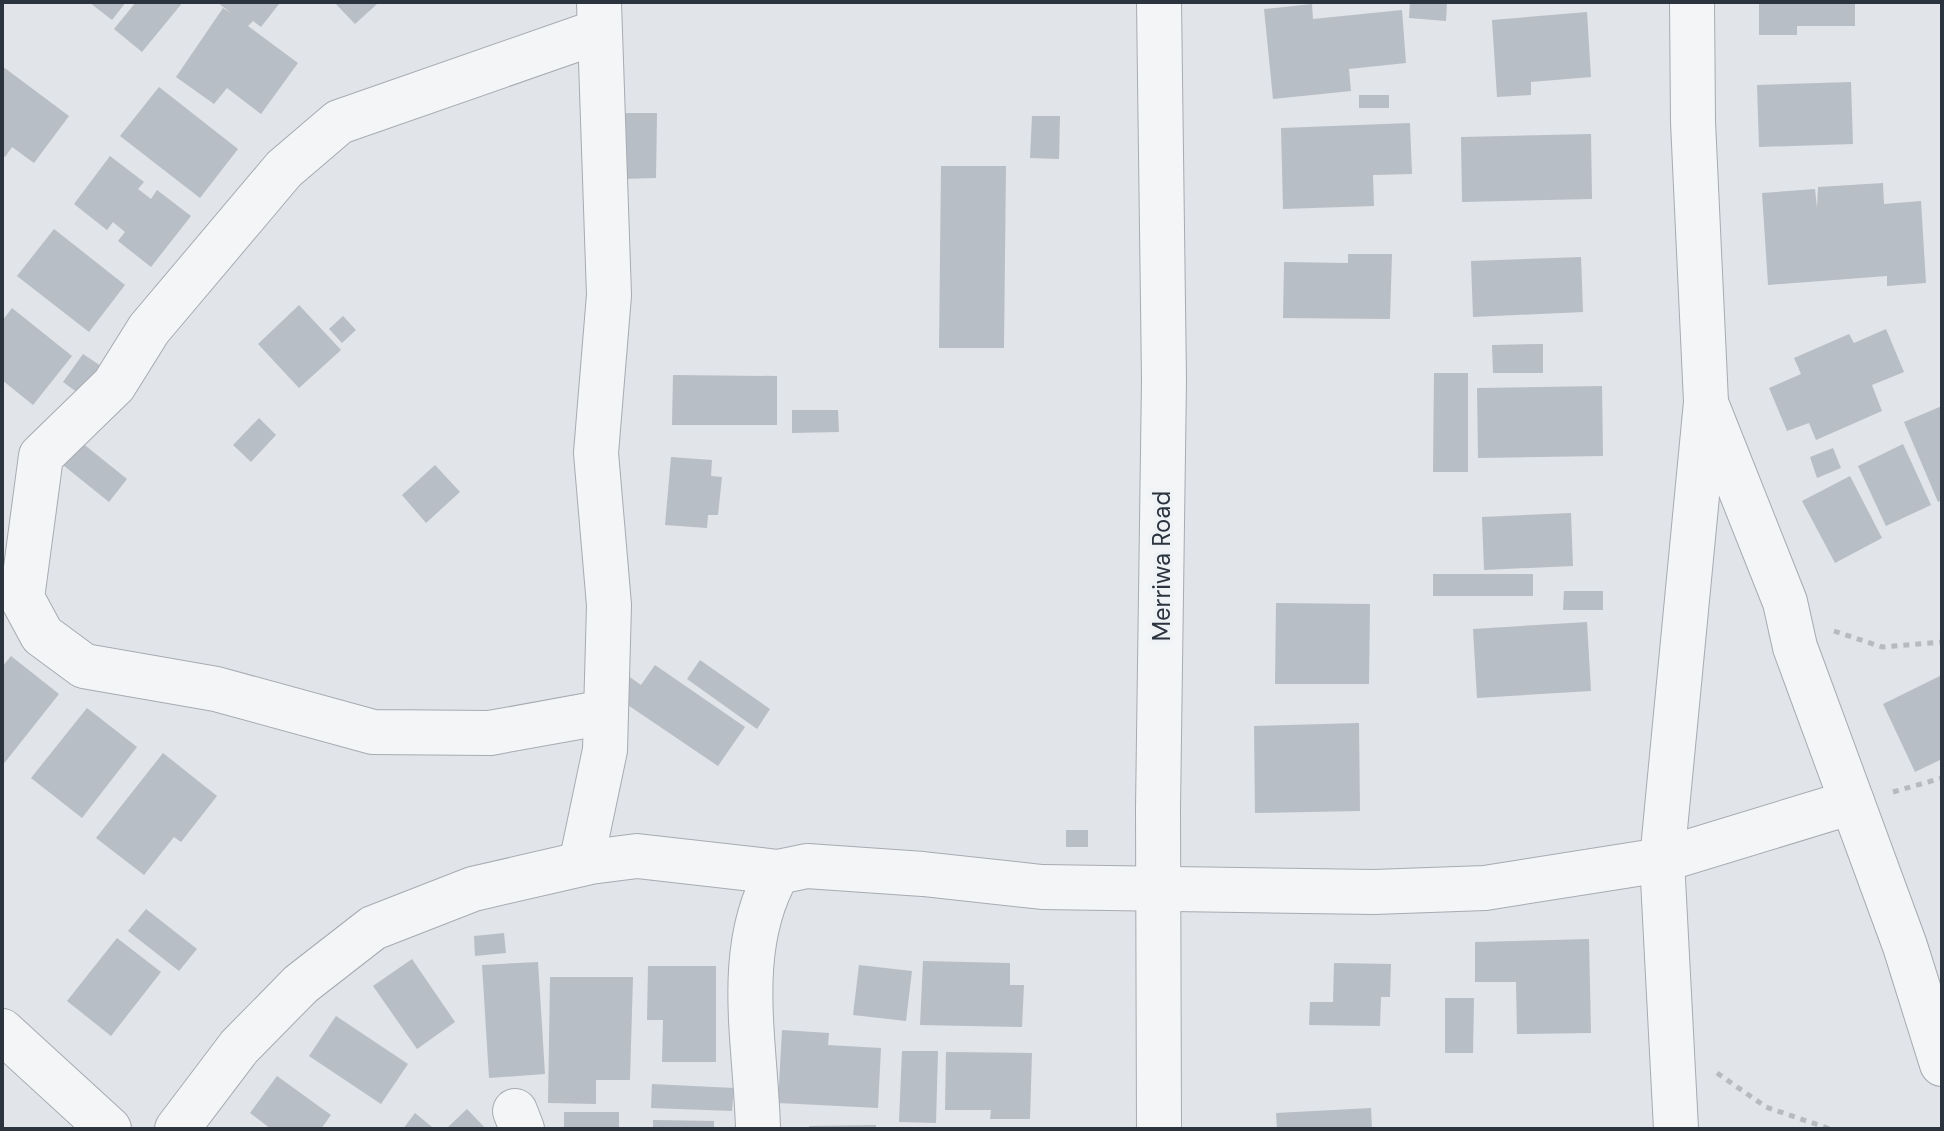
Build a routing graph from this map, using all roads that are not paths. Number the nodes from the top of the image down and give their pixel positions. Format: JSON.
{"nodes":[{"id":1,"x":1159,"y":2,"type":"edge"},
{"id":2,"x":1692,"y":2,"type":"edge"},
{"id":3,"x":598,"y":17,"type":"edge"},
{"id":4,"x":1706,"y":402,"type":"junction"},
{"id":5,"x":606,"y":712,"type":"junction"},
{"id":6,"x":1853,"y":805,"type":"junction"},
{"id":7,"x":1662,"y":860,"type":"junction"},
{"id":8,"x":581,"y":864,"type":"junction"},
{"id":9,"x":778,"y":872,"type":"junction"},
{"id":10,"x":1158,"y":890,"type":"junction"},
{"id":11,"x":2,"y":1031,"type":"edge"},
{"id":12,"x":1942,"y":1064,"type":"edge"},
{"id":13,"x":109,"y":1129,"type":"edge"},
{"id":14,"x":177,"y":1129,"type":"edge"},
{"id":15,"x":758,"y":1129,"type":"edge"},
{"id":16,"x":1159,"y":1129,"type":"edge"},
{"id":17,"x":1676,"y":1129,"type":"edge"}],
"edges":[{"from":1,"to":10,"type":"street","name":"Merriwa Road"},
{"from":2,"to":4,"type":"street"},
{"from":3,"to":5,"type":"street"},
{"from":3,"to":5,"type":"street"},
{"from":4,"to":6,"type":"street"},
{"from":4,"to":7,"type":"street"},
{"from":5,"to":8,"type":"street"},
{"from":6,"to":7,"type":"street"},
{"from":6,"to":12,"type":"street"},
{"from":7,"to":10,"type":"street"},
{"from":7,"to":17,"type":"street"},
{"from":8,"to":9,"type":"street"},
{"from":8,"to":14,"type":"street"},
{"from":9,"to":10,"type":"street"},
{"from":9,"to":15,"type":"street"},
{"from":10,"to":16,"type":"street","name":"Merriwa Road"},
{"from":11,"to":13,"type":"street"}]}
